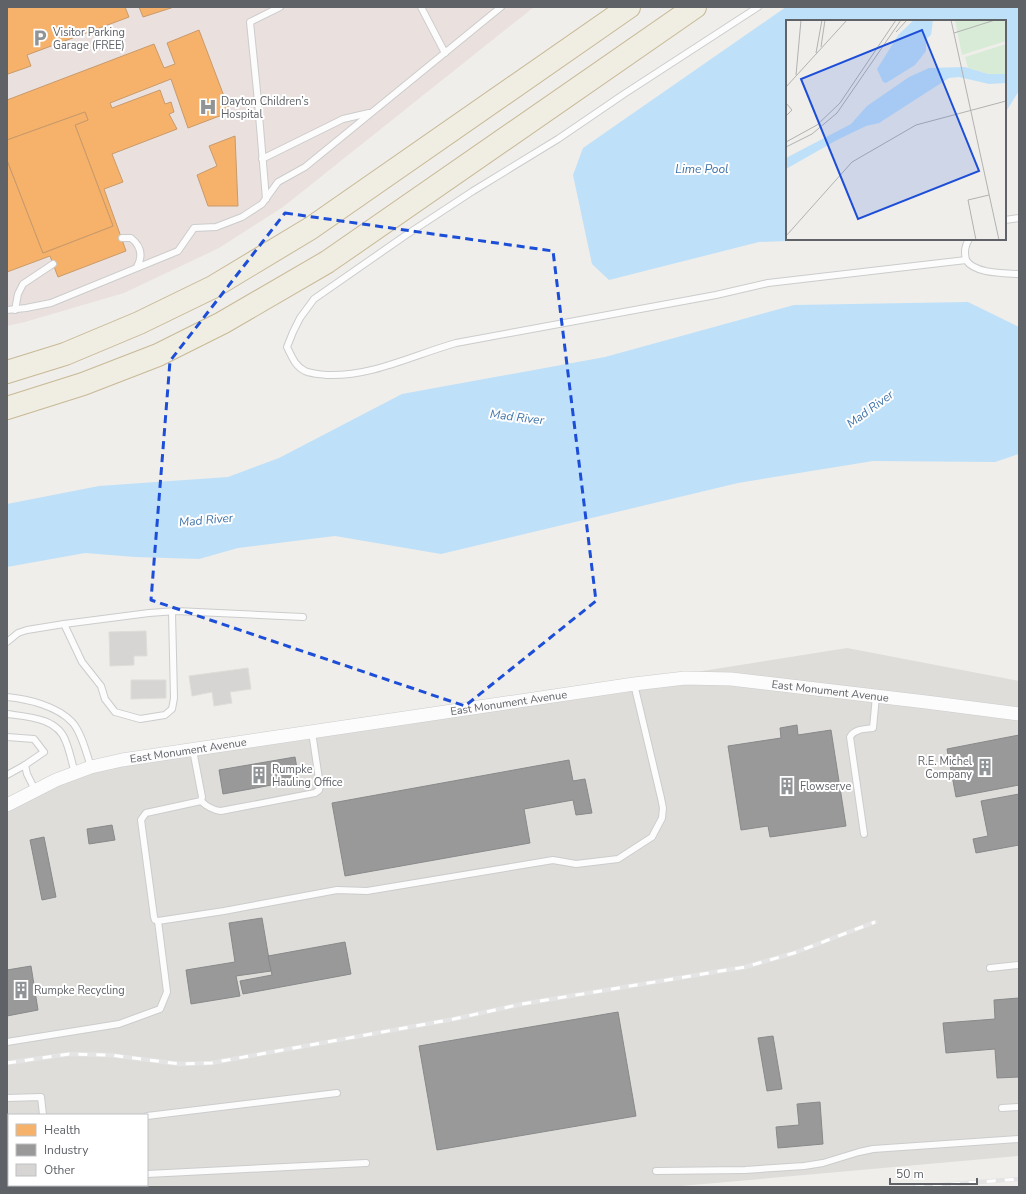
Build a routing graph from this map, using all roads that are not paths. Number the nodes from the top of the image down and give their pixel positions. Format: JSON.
{"nodes":[{"id":1,"x":280,"y":7,"type":"edge"},
{"id":2,"x":421,"y":7,"type":"edge"},
{"id":3,"x":501,"y":7,"type":"edge"},
{"id":4,"x":626,"y":7,"type":"edge"},
{"id":5,"x":629,"y":7,"type":"edge"},
{"id":6,"x":695,"y":7,"type":"edge"},
{"id":7,"x":758,"y":7,"type":"edge"},
{"id":8,"x":606,"y":22,"type":"junction"},
{"id":9,"x":445,"y":53,"type":"junction"},
{"id":10,"x":372,"y":112,"type":"junction"},
{"id":11,"x":262,"y":159,"type":"junction"},
{"id":12,"x":266,"y":199,"type":"junction"},
{"id":13,"x":1019,"y":218,"type":"edge"},
{"id":14,"x":1006,"y":220,"type":"edge"},
{"id":15,"x":122,"y":238,"type":"dead end"},
{"id":16,"x":969,"y":240,"type":"edge"},
{"id":17,"x":966,"y":260,"type":"junction"},
{"id":18,"x":53,"y":264,"type":"dead end"},
{"id":19,"x":138,"y":268,"type":"junction"},
{"id":20,"x":1019,"y":274,"type":"edge"},
{"id":21,"x":7,"y":310,"type":"edge"},
{"id":22,"x":15,"y":310,"type":"junction"},
{"id":23,"x":7,"y":372,"type":"edge"},
{"id":24,"x":7,"y":408,"type":"edge"},
{"id":25,"x":172,"y":612,"type":"junction"},
{"id":26,"x":303,"y":616,"type":"dead end"},
{"id":27,"x":64,"y":624,"type":"junction"},
{"id":28,"x":7,"y":642,"type":"edge"},
{"id":29,"x":634,"y":684,"type":"junction"},
{"id":30,"x":876,"y":696,"type":"junction"},
{"id":31,"x":7,"y":697,"type":"edge"},
{"id":32,"x":7,"y":714,"type":"edge"},
{"id":33,"x":1019,"y":714,"type":"edge"},
{"id":34,"x":312,"y":732,"type":"junction"},
{"id":35,"x":7,"y":736,"type":"edge"},
{"id":36,"x":193,"y":750,"type":"junction"},
{"id":37,"x":25,"y":765,"type":"junction"},
{"id":38,"x":92,"y":767,"type":"junction"},
{"id":39,"x":74,"y":773,"type":"junction"},
{"id":40,"x":7,"y":775,"type":"edge"},
{"id":41,"x":35,"y":790,"type":"junction"},
{"id":42,"x":201,"y":801,"type":"junction"},
{"id":43,"x":7,"y":805,"type":"edge"},
{"id":44,"x":864,"y":834,"type":"dead end"},
{"id":45,"x":158,"y":921,"type":"junction"},
{"id":46,"x":1019,"y":966,"type":"edge"},
{"id":47,"x":990,"y":968,"type":"dead end"},
{"id":48,"x":7,"y":1042,"type":"edge"},
{"id":49,"x":336,"y":1093,"type":"dead end"},
{"id":50,"x":7,"y":1098,"type":"edge"},
{"id":51,"x":1019,"y":1107,"type":"edge"},
{"id":52,"x":1002,"y":1108,"type":"dead end"},
{"id":53,"x":43,"y":1114,"type":"edge"},
{"id":54,"x":148,"y":1116,"type":"edge"},
{"id":55,"x":1019,"y":1139,"type":"edge"},
{"id":56,"x":366,"y":1163,"type":"dead end"},
{"id":57,"x":656,"y":1171,"type":"dead end"},
{"id":58,"x":148,"y":1174,"type":"edge"}],
"edges":[{"from":1,"to":11,"type":"lane"},
{"from":2,"to":9,"type":"lane"},
{"from":3,"to":9,"type":"lane"},
{"from":4,"to":8,"type":"highway"},
{"from":5,"to":8,"type":"highway"},
{"from":6,"to":24,"type":"highway"},
{"from":7,"to":17,"type":"lane"},
{"from":8,"to":23,"type":"highway"},
{"from":9,"to":10,"type":"lane"},
{"from":10,"to":11,"type":"lane"},
{"from":10,"to":12,"type":"lane"},
{"from":11,"to":12,"type":"lane"},
{"from":12,"to":19,"type":"lane"},
{"from":13,"to":14,"type":"lane"},
{"from":15,"to":19,"type":"lane"},
{"from":16,"to":17,"type":"lane"},
{"from":17,"to":20,"type":"lane"},
{"from":18,"to":22,"type":"lane"},
{"from":19,"to":22,"type":"lane"},
{"from":21,"to":22,"type":"lane"},
{"from":25,"to":26,"type":"lane"},
{"from":25,"to":27,"type":"lane"},
{"from":25,"to":27,"type":"lane"},
{"from":27,"to":28,"type":"lane"},
{"from":29,"to":30,"type":"street","name":"East Monument Avenue"},
{"from":29,"to":34,"type":"street","name":"East Monument Avenue"},
{"from":29,"to":45,"type":"lane"},
{"from":30,"to":33,"type":"street","name":"East Monument Avenue"},
{"from":30,"to":44,"type":"lane"},
{"from":31,"to":38,"type":"lane"},
{"from":32,"to":39,"type":"lane"},
{"from":34,"to":36,"type":"street","name":"East Monument Avenue"},
{"from":34,"to":42,"type":"lane"},
{"from":35,"to":37,"type":"lane"},
{"from":36,"to":38,"type":"street","name":"East Monument Avenue"},
{"from":36,"to":42,"type":"lane"},
{"from":37,"to":40,"type":"lane"},
{"from":37,"to":41,"type":"lane"},
{"from":38,"to":39,"type":"street","name":"East Monument Avenue"},
{"from":39,"to":41,"type":"street","name":"East Monument Avenue"},
{"from":41,"to":43,"type":"street","name":"East Monument Avenue"},
{"from":42,"to":45,"type":"lane"},
{"from":45,"to":48,"type":"lane"},
{"from":46,"to":47,"type":"lane"},
{"from":49,"to":54,"type":"lane"},
{"from":50,"to":53,"type":"lane"},
{"from":51,"to":52,"type":"lane"},
{"from":55,"to":57,"type":"lane"},
{"from":56,"to":58,"type":"lane"}]}
